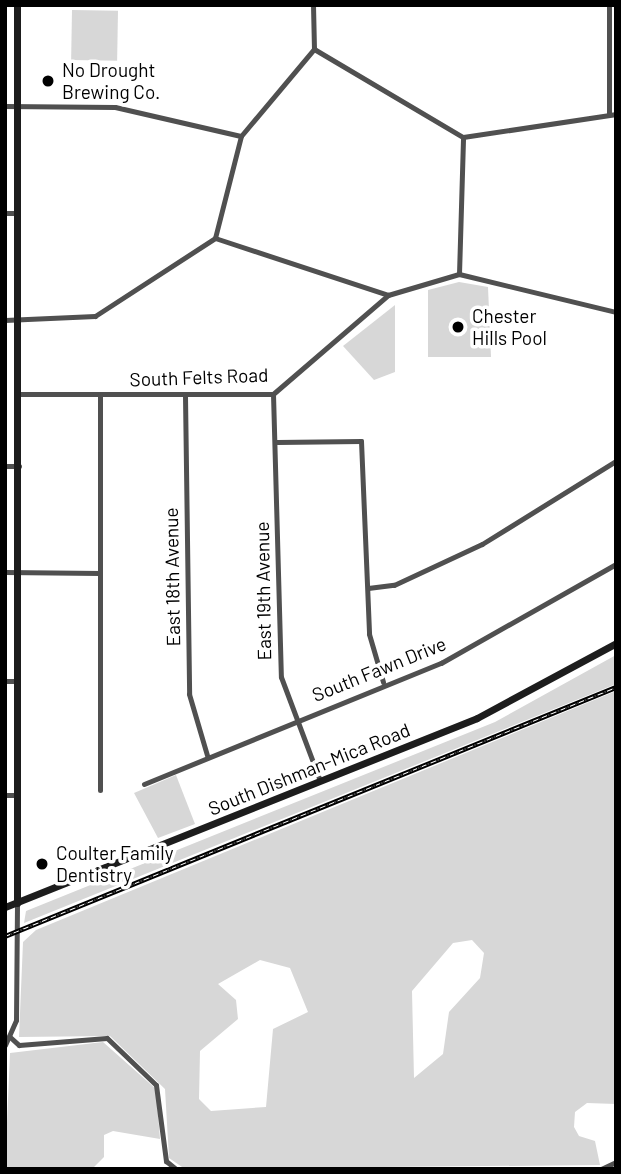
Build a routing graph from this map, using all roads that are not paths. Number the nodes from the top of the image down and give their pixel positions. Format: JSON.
{"nodes":[{"id":1,"x":17,"y":5,"type":"edge"},
{"id":2,"x":313,"y":5,"type":"edge"},
{"id":3,"x":609,"y":5,"type":"edge"},
{"id":4,"x":314,"y":49,"type":"junction"},
{"id":5,"x":5,"y":106,"type":"edge"},
{"id":6,"x":16,"y":106,"type":"junction"},
{"id":7,"x":612,"y":114,"type":"edge"},
{"id":8,"x":241,"y":136,"type":"junction"},
{"id":9,"x":463,"y":136,"type":"junction"},
{"id":10,"x":5,"y":213,"type":"edge"},
{"id":11,"x":18,"y":214,"type":"junction"},
{"id":12,"x":215,"y":238,"type":"junction"},
{"id":13,"x":459,"y":274,"type":"junction"},
{"id":14,"x":388,"y":295,"type":"junction"},
{"id":15,"x":616,"y":312,"type":"edge"},
{"id":16,"x":5,"y":320,"type":"edge"},
{"id":17,"x":17,"y":320,"type":"junction"},
{"id":18,"x":19,"y":394,"type":"junction"},
{"id":19,"x":274,"y":394,"type":"junction"},
{"id":20,"x":100,"y":395,"type":"junction"},
{"id":21,"x":185,"y":396,"type":"junction"},
{"id":22,"x":277,"y":442,"type":"junction"},
{"id":23,"x":616,"y":461,"type":"edge"},
{"id":24,"x":5,"y":466,"type":"edge"},
{"id":25,"x":19,"y":467,"type":"junction"},
{"id":26,"x":616,"y":564,"type":"edge"},
{"id":27,"x":5,"y":572,"type":"edge"},
{"id":28,"x":17,"y":572,"type":"junction"},
{"id":29,"x":100,"y":573,"type":"junction"},
{"id":30,"x":368,"y":588,"type":"junction"},
{"id":31,"x":616,"y":643,"type":"edge"},
{"id":32,"x":5,"y":681,"type":"edge"},
{"id":33,"x":16,"y":681,"type":"junction"},
{"id":34,"x":383,"y":682,"type":"junction"},
{"id":35,"x":297,"y":719,"type":"junction"},
{"id":36,"x":206,"y":755,"type":"junction"},
{"id":37,"x":320,"y":782,"type":"junction"},
{"id":38,"x":144,"y":784,"type":"dead end"},
{"id":39,"x":100,"y":790,"type":"dead end"},
{"id":40,"x":5,"y":795,"type":"edge"},
{"id":41,"x":17,"y":795,"type":"junction"},
{"id":42,"x":17,"y":903,"type":"junction"},
{"id":43,"x":5,"y":907,"type":"edge"},
{"id":44,"x":10,"y":1037,"type":"junction"},
{"id":45,"x":5,"y":1045,"type":"edge"},
{"id":46,"x":616,"y":1162,"type":"edge"},
{"id":47,"x":176,"y":1169,"type":"edge"},
{"id":48,"x":601,"y":1169,"type":"edge"}],
"edges":[{"from":1,"to":6,"type":"main road"},
{"from":2,"to":4,"type":"street"},
{"from":3,"to":7,"type":"street"},
{"from":4,"to":8,"type":"street"},
{"from":4,"to":9,"type":"street"},
{"from":5,"to":6,"type":"street"},
{"from":6,"to":8,"type":"street"},
{"from":6,"to":11,"type":"main road"},
{"from":7,"to":9,"type":"street"},
{"from":8,"to":12,"type":"street"},
{"from":9,"to":13,"type":"street"},
{"from":10,"to":11,"type":"street"},
{"from":11,"to":17,"type":"main road"},
{"from":12,"to":14,"type":"street"},
{"from":12,"to":17,"type":"street"},
{"from":13,"to":14,"type":"street"},
{"from":13,"to":15,"type":"street"},
{"from":14,"to":19,"type":"street","name":"South Felts Road"},
{"from":16,"to":17,"type":"street"},
{"from":17,"to":18,"type":"main road"},
{"from":18,"to":20,"type":"street","name":"South Felts Road"},
{"from":18,"to":25,"type":"main road"},
{"from":19,"to":21,"type":"street","name":"South Felts Road"},
{"from":19,"to":22,"type":"street","name":"East 19th Avenue"},
{"from":20,"to":21,"type":"street","name":"South Felts Road"},
{"from":20,"to":29,"type":"street"},
{"from":21,"to":36,"type":"street","name":"East 18th Avenue"},
{"from":22,"to":30,"type":"street"},
{"from":22,"to":35,"type":"street","name":"East 19th Avenue"},
{"from":23,"to":30,"type":"street"},
{"from":24,"to":25,"type":"street"},
{"from":25,"to":28,"type":"main road"},
{"from":26,"to":34,"type":"street","name":"South Fawn Drive"},
{"from":27,"to":28,"type":"street"},
{"from":28,"to":29,"type":"street"},
{"from":28,"to":33,"type":"main road"},
{"from":29,"to":39,"type":"street"},
{"from":30,"to":34,"type":"street"},
{"from":31,"to":37,"type":"main road","name":"South Dishman-Mica Road"},
{"from":32,"to":33,"type":"street"},
{"from":33,"to":41,"type":"main road"},
{"from":34,"to":35,"type":"street","name":"South Fawn Drive"},
{"from":35,"to":36,"type":"street","name":"South Fawn Drive"},
{"from":35,"to":37,"type":"street","name":"East 19th Avenue"},
{"from":36,"to":38,"type":"street","name":"South Fawn Drive"},
{"from":37,"to":42,"type":"main road","name":"South Dishman-Mica Road"},
{"from":40,"to":41,"type":"street"},
{"from":41,"to":42,"type":"main road"},
{"from":42,"to":43,"type":"main road","name":"South Dishman-Mica Road"},
{"from":42,"to":44,"type":"street"},
{"from":44,"to":45,"type":"street"},
{"from":44,"to":47,"type":"street"},
{"from":46,"to":48,"type":"street"}]}
